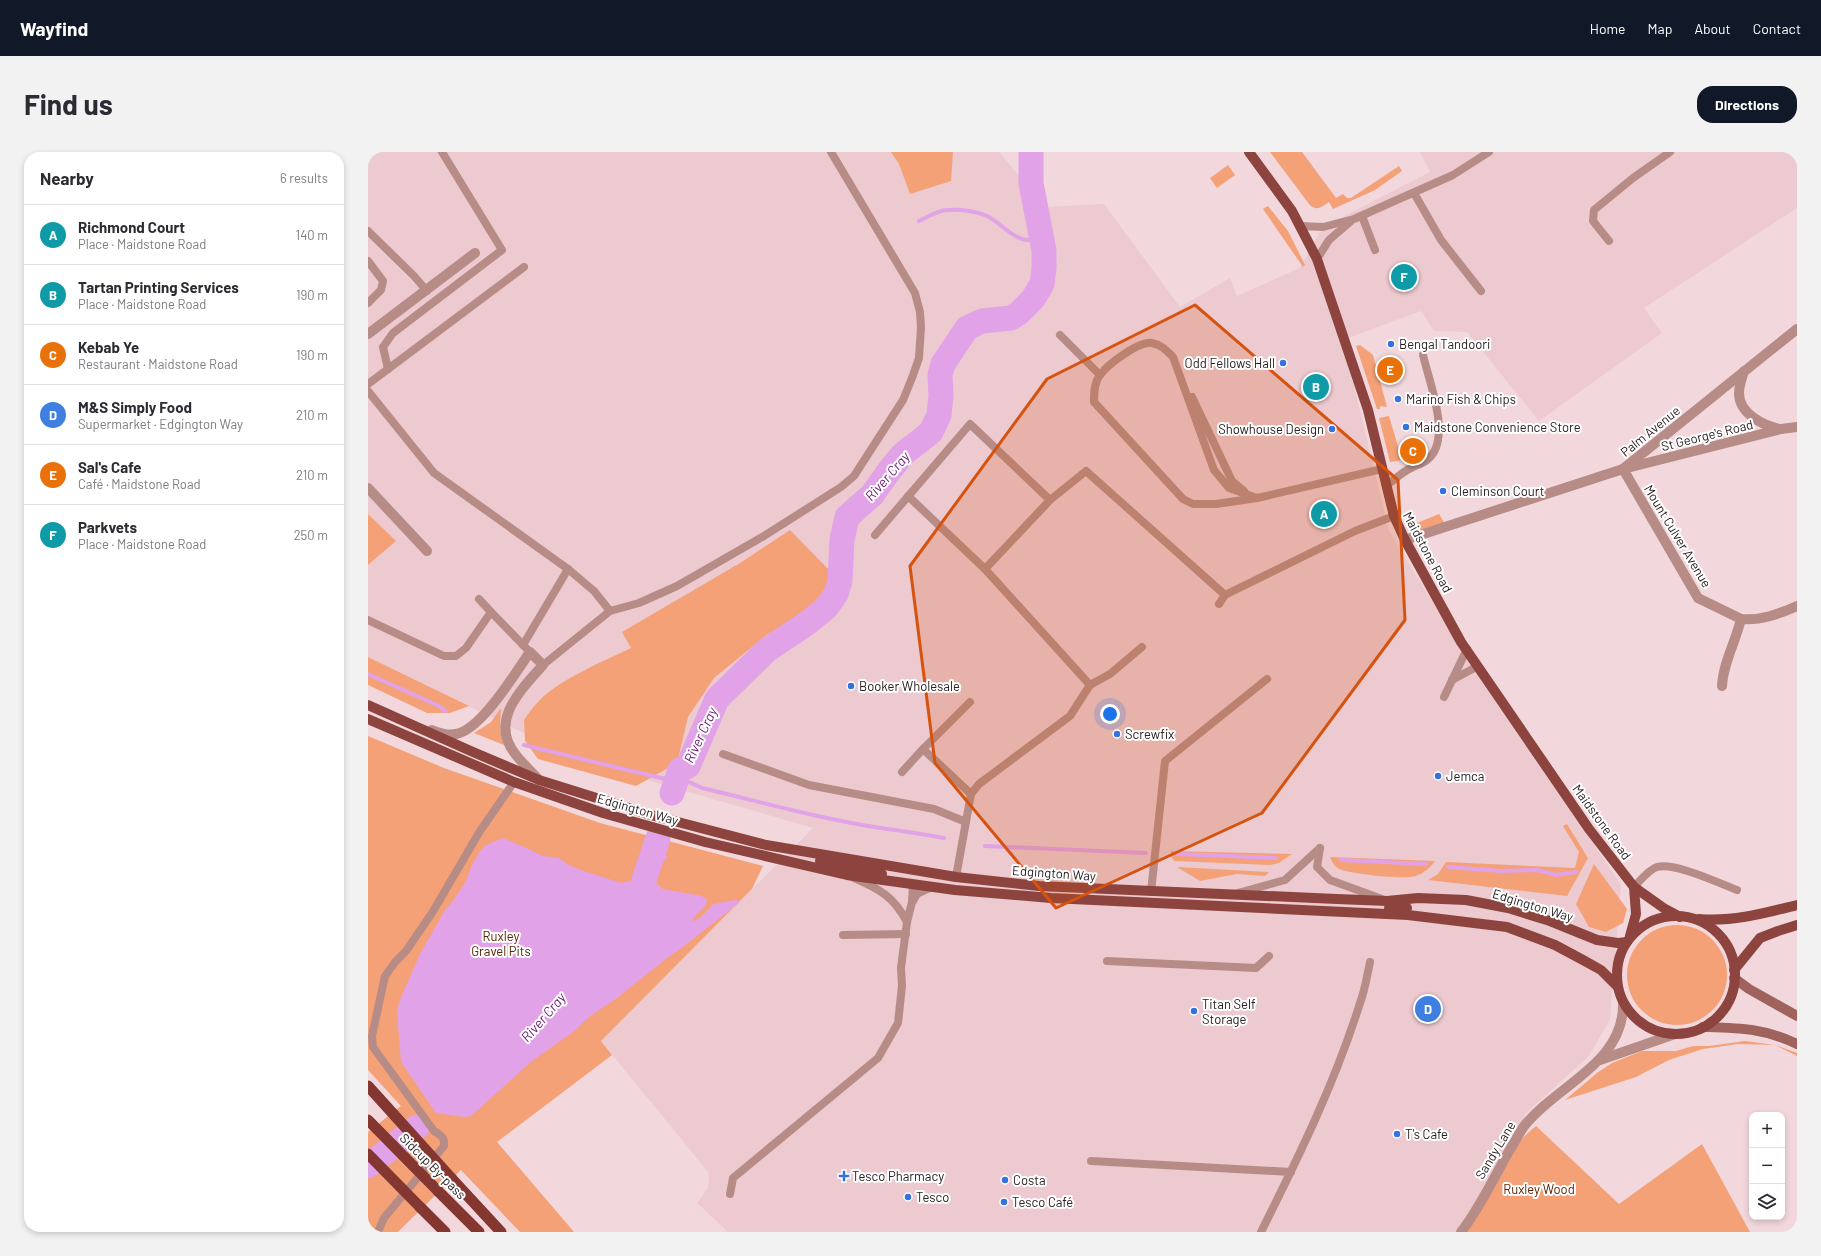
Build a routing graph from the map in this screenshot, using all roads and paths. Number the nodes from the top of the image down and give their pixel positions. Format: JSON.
{"nodes":[{"id":1,"x":442,"y":152,"type":"edge"},
{"id":2,"x":831,"y":152,"type":"edge"},
{"id":3,"x":1249,"y":152,"type":"edge"},
{"id":4,"x":1489,"y":152,"type":"edge"},
{"id":5,"x":1670,"y":152,"type":"edge"},
{"id":6,"x":1414,"y":193,"type":"junction"},
{"id":7,"x":1362,"y":216,"type":"junction"},
{"id":8,"x":1354,"y":219,"type":"junction"},
{"id":9,"x":1300,"y":226,"type":"junction"},
{"id":10,"x":368,"y":231,"type":"edge"},
{"id":11,"x":1609,"y":241,"type":"dead end"},
{"id":12,"x":1375,"y":250,"type":"dead end"},
{"id":13,"x":475,"y":254,"type":"dead end"},
{"id":14,"x":1317,"y":259,"type":"junction"},
{"id":15,"x":368,"y":262,"type":"edge"},
{"id":16,"x":524,"y":267,"type":"dead end"},
{"id":17,"x":427,"y":291,"type":"junction"},
{"id":18,"x":1481,"y":291,"type":"dead end"},
{"id":19,"x":368,"y":302,"type":"edge"},
{"id":20,"x":1797,"y":329,"type":"edge"},
{"id":21,"x":368,"y":334,"type":"edge"},
{"id":22,"x":1060,"y":335,"type":"dead end"},
{"id":23,"x":1423,"y":355,"type":"dead end"},
{"id":24,"x":1172,"y":357,"type":"junction"},
{"id":25,"x":388,"y":369,"type":"junction"},
{"id":26,"x":1744,"y":372,"type":"junction"},
{"id":27,"x":1100,"y":375,"type":"junction"},
{"id":28,"x":368,"y":384,"type":"edge"},
{"id":29,"x":368,"y":391,"type":"edge"},
{"id":30,"x":1797,"y":427,"type":"edge"},
{"id":31,"x":1781,"y":429,"type":"junction"},
{"id":32,"x":1382,"y":469,"type":"junction"},
{"id":33,"x":1623,"y":469,"type":"junction"},
{"id":34,"x":1386,"y":486,"type":"junction"},
{"id":35,"x":368,"y":488,"type":"edge"},
{"id":36,"x":908,"y":496,"type":"junction"},
{"id":37,"x":1249,"y":496,"type":"junction"},
{"id":38,"x":1258,"y":498,"type":"junction"},
{"id":39,"x":1050,"y":500,"type":"junction"},
{"id":40,"x":1394,"y":516,"type":"junction"},
{"id":41,"x":875,"y":535,"type":"dead end"},
{"id":42,"x":1405,"y":540,"type":"junction"},
{"id":43,"x":427,"y":551,"type":"dead end"},
{"id":44,"x":568,"y":568,"type":"junction"},
{"id":45,"x":985,"y":569,"type":"junction"},
{"id":46,"x":1225,"y":595,"type":"junction"},
{"id":47,"x":479,"y":599,"type":"dead end"},
{"id":48,"x":1219,"y":604,"type":"dead end"},
{"id":49,"x":1797,"y":606,"type":"edge"},
{"id":50,"x":610,"y":611,"type":"junction"},
{"id":51,"x":490,"y":612,"type":"junction"},
{"id":52,"x":1741,"y":619,"type":"junction"},
{"id":53,"x":368,"y":620,"type":"edge"},
{"id":54,"x":1142,"y":647,"type":"dead end"},
{"id":55,"x":526,"y":648,"type":"junction"},
{"id":56,"x":1467,"y":649,"type":"junction"},
{"id":57,"x":543,"y":665,"type":"junction"},
{"id":58,"x":1478,"y":666,"type":"junction"},
{"id":59,"x":1267,"y":679,"type":"dead end"},
{"id":60,"x":1452,"y":680,"type":"junction"},
{"id":61,"x":1090,"y":685,"type":"junction"},
{"id":62,"x":1722,"y":686,"type":"dead end"},
{"id":63,"x":1444,"y":697,"type":"dead end"},
{"id":64,"x":368,"y":700,"type":"edge"},
{"id":65,"x":970,"y":702,"type":"dead end"},
{"id":66,"x":368,"y":705,"type":"edge"},
{"id":67,"x":368,"y":719,"type":"edge"},
{"id":68,"x":923,"y":748,"type":"junction"},
{"id":69,"x":723,"y":754,"type":"dead end"},
{"id":70,"x":902,"y":772,"type":"dead end"},
{"id":71,"x":539,"y":780,"type":"junction"},
{"id":72,"x":514,"y":782,"type":"junction"},
{"id":73,"x":971,"y":794,"type":"junction"},
{"id":74,"x":966,"y":822,"type":"junction"},
{"id":75,"x":766,"y":846,"type":"junction"},
{"id":76,"x":847,"y":875,"type":"junction"},
{"id":77,"x":913,"y":884,"type":"junction"},
{"id":78,"x":956,"y":884,"type":"junction"},
{"id":79,"x":932,"y":887,"type":"junction"},
{"id":80,"x":1634,"y":887,"type":"junction"},
{"id":81,"x":1737,"y":890,"type":"dead end"},
{"id":82,"x":1229,"y":895,"type":"junction"},
{"id":83,"x":1151,"y":898,"type":"junction"},
{"id":84,"x":1337,"y":899,"type":"junction"},
{"id":85,"x":1387,"y":901,"type":"junction"},
{"id":86,"x":912,"y":902,"type":"junction"},
{"id":87,"x":1797,"y":905,"type":"edge"},
{"id":88,"x":1407,"y":907,"type":"junction"},
{"id":89,"x":1680,"y":917,"type":"junction"},
{"id":90,"x":1693,"y":919,"type":"junction"},
{"id":91,"x":907,"y":922,"type":"junction"},
{"id":92,"x":1797,"y":925,"type":"edge"},
{"id":93,"x":906,"y":934,"type":"junction"},
{"id":94,"x":843,"y":935,"type":"dead end"},
{"id":95,"x":1628,"y":940,"type":"junction"},
{"id":96,"x":1269,"y":956,"type":"dead end"},
{"id":97,"x":1107,"y":961,"type":"dead end"},
{"id":98,"x":1370,"y":962,"type":"dead end"},
{"id":99,"x":1734,"y":974,"type":"junction"},
{"id":100,"x":1618,"y":986,"type":"junction"},
{"id":101,"x":1623,"y":1004,"type":"junction"},
{"id":102,"x":1797,"y":1016,"type":"edge"},
{"id":103,"x":1703,"y":1027,"type":"junction"},
{"id":104,"x":1675,"y":1034,"type":"junction"},
{"id":105,"x":1797,"y":1044,"type":"edge"},
{"id":106,"x":371,"y":1046,"type":"edge"},
{"id":107,"x":1600,"y":1060,"type":"junction"},
{"id":108,"x":368,"y":1086,"type":"edge"},
{"id":109,"x":368,"y":1120,"type":"edge"},
{"id":110,"x":368,"y":1154,"type":"edge"},
{"id":111,"x":1091,"y":1161,"type":"dead end"},
{"id":112,"x":368,"y":1164,"type":"edge"},
{"id":113,"x":1291,"y":1172,"type":"junction"},
{"id":114,"x":730,"y":1194,"type":"dead end"},
{"id":115,"x":420,"y":1207,"type":"junction"},
{"id":116,"x":378,"y":1232,"type":"edge"},
{"id":117,"x":445,"y":1232,"type":"edge"},
{"id":118,"x":479,"y":1232,"type":"edge"},
{"id":119,"x":501,"y":1232,"type":"edge"},
{"id":120,"x":1261,"y":1232,"type":"edge"},
{"id":121,"x":1461,"y":1232,"type":"edge"}],
"edges":[{"from":1,"to":25,"type":"lane"},
{"from":2,"to":50,"type":"lane"},
{"from":3,"to":9,"type":"main road","name":"Maidstone Road"},
{"from":4,"to":6,"type":"lane"},
{"from":5,"to":11,"type":"lane"},
{"from":6,"to":7,"type":"lane"},
{"from":6,"to":18,"type":"lane"},
{"from":7,"to":8,"type":"lane"},
{"from":7,"to":12,"type":"lane"},
{"from":8,"to":9,"type":"lane"},
{"from":8,"to":14,"type":"lane"},
{"from":9,"to":14,"type":"main road","name":"Maidstone Road"},
{"from":10,"to":17,"type":"lane"},
{"from":13,"to":17,"type":"street"},
{"from":14,"to":32,"type":"main road","name":"Maidstone Road"},
{"from":15,"to":19,"type":"lane"},
{"from":16,"to":25,"type":"lane"},
{"from":17,"to":21,"type":"street"},
{"from":20,"to":26,"type":"street","name":"Palm Avenue"},
{"from":22,"to":27,"type":"lane"},
{"from":23,"to":34,"type":"lane"},
{"from":24,"to":27,"type":"lane"},
{"from":24,"to":37,"type":"lane"},
{"from":24,"to":37,"type":"lane"},
{"from":25,"to":28,"type":"lane"},
{"from":26,"to":31,"type":"street"},
{"from":26,"to":33,"type":"street","name":"Palm Avenue"},
{"from":27,"to":38,"type":"lane"},
{"from":29,"to":44,"type":"lane"},
{"from":30,"to":31,"type":"street","name":"St George's Road"},
{"from":31,"to":33,"type":"street","name":"St George's Road"},
{"from":32,"to":34,"type":"main road","name":"Maidstone Road"},
{"from":32,"to":38,"type":"lane"},
{"from":33,"to":42,"type":"street","name":"Palm Avenue"},
{"from":33,"to":52,"type":"street","name":"Mount Culver Avenue"},
{"from":34,"to":40,"type":"main road","name":"Maidstone Road"},
{"from":35,"to":43,"type":"street"},
{"from":36,"to":39,"type":"lane"},
{"from":36,"to":41,"type":"lane"},
{"from":36,"to":45,"type":"lane"},
{"from":37,"to":38,"type":"lane"},
{"from":39,"to":45,"type":"lane"},
{"from":39,"to":46,"type":"lane"},
{"from":40,"to":42,"type":"main road","name":"Maidstone Road"},
{"from":40,"to":46,"type":"lane"},
{"from":42,"to":56,"type":"main road","name":"Maidstone Road"},
{"from":44,"to":50,"type":"lane"},
{"from":44,"to":55,"type":"lane"},
{"from":45,"to":61,"type":"lane"},
{"from":46,"to":48,"type":"lane"},
{"from":47,"to":51,"type":"lane"},
{"from":49,"to":52,"type":"street","name":"Mount Culver Avenue"},
{"from":50,"to":57,"type":"lane"},
{"from":51,"to":53,"type":"lane"},
{"from":51,"to":55,"type":"lane"},
{"from":52,"to":62,"type":"street"},
{"from":54,"to":61,"type":"lane"},
{"from":55,"to":57,"type":"street"},
{"from":55,"to":64,"type":"street"},
{"from":56,"to":58,"type":"main road","name":"Maidstone Road"},
{"from":56,"to":60,"type":"lane"},
{"from":57,"to":71,"type":"street"},
{"from":58,"to":60,"type":"lane"},
{"from":58,"to":80,"type":"main road","name":"Maidstone Road"},
{"from":59,"to":83,"type":"lane"},
{"from":60,"to":63,"type":"lane"},
{"from":61,"to":73,"type":"lane"},
{"from":65,"to":68,"type":"lane"},
{"from":66,"to":71,"type":"main road","name":"Edgington Way"},
{"from":67,"to":72,"type":"main road","name":"Edgington Way"},
{"from":68,"to":70,"type":"lane"},
{"from":68,"to":73,"type":"lane"},
{"from":69,"to":74,"type":"lane"},
{"from":71,"to":75,"type":"main road","name":"Edgington Way"},
{"from":72,"to":76,"type":"main road","name":"Edgington Way"},
{"from":72,"to":106,"type":"lane"},
{"from":73,"to":74,"type":"lane"},
{"from":74,"to":78,"type":"lane"},
{"from":75,"to":77,"type":"main road","name":"Edgington Way"},
{"from":75,"to":78,"type":"main road","name":"Edgington Way"},
{"from":76,"to":77,"type":"main road","name":"Edgington Way"},
{"from":76,"to":91,"type":"lane"},
{"from":77,"to":79,"type":"main road","name":"Edgington Way"},
{"from":77,"to":86,"type":"lane"},
{"from":78,"to":79,"type":"main road","name":"Edgington Way"},
{"from":78,"to":83,"type":"main road","name":"Edgington Way"},
{"from":78,"to":83,"type":"main road","name":"Edgington Way"},
{"from":79,"to":86,"type":"lane"},
{"from":80,"to":81,"type":"lane"},
{"from":80,"to":89,"type":"main road","name":"Maidstone Road"},
{"from":80,"to":95,"type":"main road"},
{"from":82,"to":83,"type":"main road","name":"Edgington Way"},
{"from":82,"to":84,"type":"main road","name":"Edgington Way"},
{"from":82,"to":85,"type":"lane"},
{"from":83,"to":88,"type":"main road","name":"Edgington Way"},
{"from":84,"to":85,"type":"main road","name":"Edgington Way"},
{"from":84,"to":88,"type":"main road","name":"Edgington Way"},
{"from":85,"to":88,"type":"main road","name":"Edgington Way"},
{"from":86,"to":91,"type":"lane"},
{"from":87,"to":90,"type":"main road"},
{"from":88,"to":95,"type":"main road","name":"Edgington Way"},
{"from":88,"to":100,"type":"main road","name":"Edgington Way"},
{"from":89,"to":90,"type":"main road"},
{"from":89,"to":95,"type":"main road"},
{"from":90,"to":99,"type":"main road"},
{"from":91,"to":93,"type":"lane"},
{"from":92,"to":99,"type":"main road"},
{"from":93,"to":94,"type":"lane"},
{"from":93,"to":114,"type":"lane"},
{"from":95,"to":100,"type":"main road"},
{"from":96,"to":97,"type":"lane"},
{"from":98,"to":113,"type":"lane"},
{"from":99,"to":102,"type":"main road"},
{"from":99,"to":103,"type":"main road"},
{"from":100,"to":101,"type":"main road"},
{"from":101,"to":104,"type":"main road"},
{"from":101,"to":107,"type":"street","name":"Sandy Lane"},
{"from":103,"to":104,"type":"main road"},
{"from":103,"to":105,"type":"main road"},
{"from":104,"to":107,"type":"street","name":"Sandy Lane"},
{"from":106,"to":116,"type":"lane"},
{"from":107,"to":121,"type":"street","name":"Sandy Lane"},
{"from":108,"to":119,"type":"highway","bridge":true},
{"from":109,"to":118,"type":"highway","name":"Sidcup By-pass","bridge":true},
{"from":110,"to":115,"type":"highway","bridge":true},
{"from":111,"to":113,"type":"lane"},
{"from":112,"to":115,"type":"highway","bridge":true},
{"from":113,"to":120,"type":"lane"},
{"from":115,"to":117,"type":"highway"}]}
